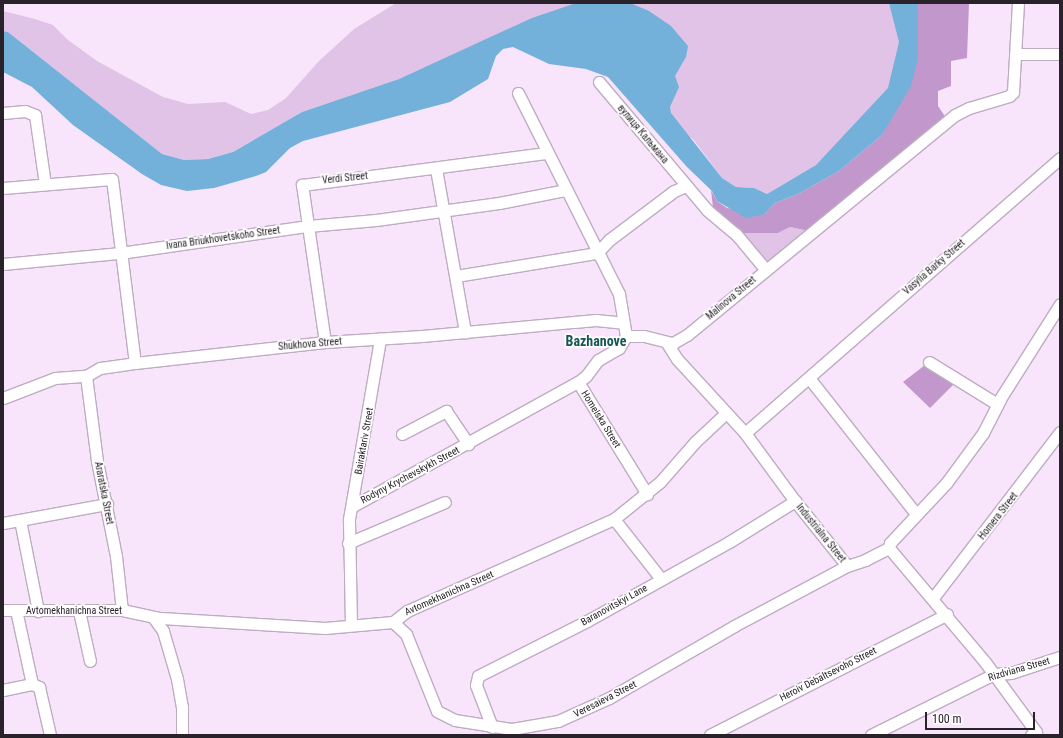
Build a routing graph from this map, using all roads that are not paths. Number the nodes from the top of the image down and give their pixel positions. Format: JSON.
{"nodes":[{"id":1,"x":1018,"y":3,"type":"edge"},
{"id":2,"x":1017,"y":54,"type":"junction"},
{"id":3,"x":1060,"y":54,"type":"edge"},
{"id":4,"x":599,"y":82,"type":"dead end"},
{"id":5,"x":518,"y":92,"type":"dead end"},
{"id":6,"x":3,"y":114,"type":"edge"},
{"id":7,"x":546,"y":153,"type":"junction"},
{"id":8,"x":1060,"y":158,"type":"edge"},
{"id":9,"x":436,"y":169,"type":"junction"},
{"id":10,"x":45,"y":184,"type":"junction"},
{"id":11,"x":686,"y":186,"type":"junction"},
{"id":12,"x":3,"y":188,"type":"edge"},
{"id":13,"x":565,"y":190,"type":"junction"},
{"id":14,"x":444,"y":211,"type":"junction"},
{"id":15,"x":308,"y":226,"type":"junction"},
{"id":16,"x":120,"y":253,"type":"junction"},
{"id":17,"x":597,"y":254,"type":"junction"},
{"id":18,"x":3,"y":264,"type":"edge"},
{"id":19,"x":766,"y":270,"type":"junction"},
{"id":20,"x":456,"y":276,"type":"junction"},
{"id":21,"x":1060,"y":304,"type":"edge"},
{"id":22,"x":623,"y":323,"type":"junction"},
{"id":23,"x":465,"y":332,"type":"junction"},
{"id":24,"x":626,"y":336,"type":"junction"},
{"id":25,"x":380,"y":339,"type":"junction"},
{"id":26,"x":325,"y":342,"type":"junction"},
{"id":27,"x":667,"y":343,"type":"junction"},
{"id":28,"x":929,"y":362,"type":"dead end"},
{"id":29,"x":135,"y":363,"type":"junction"},
{"id":30,"x":86,"y":376,"type":"junction"},
{"id":31,"x":809,"y":378,"type":"junction"},
{"id":32,"x":578,"y":382,"type":"junction"},
{"id":33,"x":3,"y":398,"type":"edge"},
{"id":34,"x":997,"y":404,"type":"junction"},
{"id":35,"x":726,"y":413,"type":"junction"},
{"id":36,"x":1060,"y":432,"type":"edge"},
{"id":37,"x":745,"y":433,"type":"junction"},
{"id":38,"x":402,"y":434,"type":"dead end"},
{"id":39,"x":468,"y":444,"type":"junction"},
{"id":40,"x":647,"y":494,"type":"junction"},
{"id":41,"x":795,"y":501,"type":"junction"},
{"id":42,"x":445,"y":502,"type":"dead end"},
{"id":43,"x":107,"y":504,"type":"junction"},
{"id":44,"x":353,"y":506,"type":"junction"},
{"id":45,"x":916,"y":514,"type":"junction"},
{"id":46,"x":614,"y":519,"type":"junction"},
{"id":47,"x":20,"y":520,"type":"junction"},
{"id":48,"x":3,"y":523,"type":"edge"},
{"id":49,"x":348,"y":543,"type":"junction"},
{"id":50,"x":889,"y":548,"type":"junction"},
{"id":51,"x":847,"y":566,"type":"junction"},
{"id":52,"x":661,"y":579,"type":"junction"},
{"id":53,"x":934,"y":598,"type":"junction"},
{"id":54,"x":3,"y":610,"type":"edge"},
{"id":55,"x":16,"y":610,"type":"junction"},
{"id":56,"x":122,"y":610,"type":"junction"},
{"id":57,"x":38,"y":611,"type":"junction"},
{"id":58,"x":79,"y":611,"type":"junction"},
{"id":59,"x":947,"y":614,"type":"junction"},
{"id":60,"x":153,"y":617,"type":"junction"},
{"id":61,"x":393,"y":622,"type":"junction"},
{"id":62,"x":351,"y":625,"type":"junction"},
{"id":63,"x":1060,"y":657,"type":"edge"},
{"id":64,"x":90,"y":661,"type":"dead end"},
{"id":65,"x":994,"y":674,"type":"junction"},
{"id":66,"x":32,"y":684,"type":"junction"},
{"id":67,"x":3,"y":690,"type":"edge"},
{"id":68,"x":492,"y":727,"type":"junction"},
{"id":69,"x":512,"y":732,"type":"edge"},
{"id":70,"x":50,"y":735,"type":"edge"},
{"id":71,"x":182,"y":735,"type":"edge"},
{"id":72,"x":710,"y":735,"type":"edge"},
{"id":73,"x":871,"y":735,"type":"edge"},
{"id":74,"x":1031,"y":735,"type":"edge"}],
"edges":[{"from":1,"to":2,"type":"street","name":"Malinova Street"},
{"from":2,"to":3,"type":"street"},
{"from":2,"to":19,"type":"street","name":"Malinova Street"},
{"from":4,"to":11,"type":"street","name":"вулиця Кальмана"},
{"from":5,"to":7,"type":"street"},
{"from":6,"to":10,"type":"street"},
{"from":7,"to":9,"type":"street","name":"Verdi Street"},
{"from":7,"to":13,"type":"street"},
{"from":8,"to":31,"type":"street","name":"Vasylia Barky Street"},
{"from":9,"to":14,"type":"street"},
{"from":9,"to":15,"type":"street","name":"Verdi Street"},
{"from":10,"to":12,"type":"street"},
{"from":10,"to":16,"type":"street"},
{"from":11,"to":17,"type":"street"},
{"from":11,"to":19,"type":"street","name":"вулиця Кальмана"},
{"from":13,"to":14,"type":"street","name":"Ivana Briukhovetskoho Street"},
{"from":13,"to":17,"type":"street"},
{"from":14,"to":15,"type":"street","name":"Ivana Briukhovetskoho Street"},
{"from":14,"to":20,"type":"street"},
{"from":15,"to":16,"type":"street","name":"Ivana Briukhovetskoho Street"},
{"from":15,"to":26,"type":"street","name":"Verdi Street"},
{"from":16,"to":18,"type":"street","name":"Ivana Briukhovetskoho Street"},
{"from":16,"to":29,"type":"street"},
{"from":17,"to":20,"type":"street"},
{"from":17,"to":22,"type":"street"},
{"from":19,"to":27,"type":"street","name":"Malinova Street"},
{"from":20,"to":23,"type":"street"},
{"from":21,"to":34,"type":"street","name":"Industrialna Street"},
{"from":22,"to":23,"type":"street","name":"Shukhova Street"},
{"from":22,"to":24,"type":"street"},
{"from":23,"to":25,"type":"street","name":"Shukhova Street"},
{"from":24,"to":27,"type":"street"},
{"from":24,"to":32,"type":"street","name":"Homelska Street"},
{"from":25,"to":26,"type":"street","name":"Shukhova Street"},
{"from":25,"to":44,"type":"street","name":"Bairaktariv Street"},
{"from":26,"to":29,"type":"street","name":"Shukhova Street"},
{"from":27,"to":35,"type":"street","name":"Industrialna Street"},
{"from":28,"to":34,"type":"street"},
{"from":29,"to":30,"type":"street","name":"Shukhova Street"},
{"from":30,"to":33,"type":"street","name":"Shukhova Street"},
{"from":30,"to":43,"type":"street","name":"Araratska Street"},
{"from":31,"to":37,"type":"street","name":"Vasylia Barky Street"},
{"from":31,"to":45,"type":"street"},
{"from":32,"to":39,"type":"street","name":"Rodyny Krychevskykh Street"},
{"from":32,"to":40,"type":"street","name":"Homelska Street"},
{"from":34,"to":45,"type":"street","name":"Industrialna Street"},
{"from":35,"to":37,"type":"street","name":"Industrialna Street"},
{"from":35,"to":40,"type":"street","name":"Avtomekhanichna Street"},
{"from":36,"to":53,"type":"street","name":"Homera Street"},
{"from":37,"to":41,"type":"street","name":"Industrialna Street"},
{"from":38,"to":39,"type":"street","name":"Rodyny Krychevskykh Street"},
{"from":39,"to":44,"type":"street","name":"Rodyny Krychevskykh Street"},
{"from":40,"to":46,"type":"street","name":"Avtomekhanichna Street"},
{"from":41,"to":51,"type":"street","name":"Industrialna Street"},
{"from":41,"to":52,"type":"street","name":"Baranovitskyi Lane"},
{"from":42,"to":49,"type":"street"},
{"from":43,"to":47,"type":"street"},
{"from":43,"to":56,"type":"street","name":"Araratska Street"},
{"from":44,"to":49,"type":"street","name":"Bairaktariv Street"},
{"from":45,"to":50,"type":"street","name":"Industrialna Street"},
{"from":46,"to":52,"type":"street"},
{"from":46,"to":61,"type":"street","name":"Avtomekhanichna Street"},
{"from":47,"to":48,"type":"street"},
{"from":47,"to":57,"type":"street"},
{"from":49,"to":62,"type":"street","name":"Bairaktariv Street"},
{"from":50,"to":51,"type":"street","name":"Industrialna Street"},
{"from":50,"to":53,"type":"street"},
{"from":51,"to":69,"type":"street","name":"Veresaieva Street"},
{"from":52,"to":68,"type":"street","name":"Baranovitskyi Lane"},
{"from":53,"to":59,"type":"street"},
{"from":54,"to":55,"type":"street","name":"Avtomekhanichna Street"},
{"from":55,"to":57,"type":"street","name":"Avtomekhanichna Street"},
{"from":55,"to":66,"type":"street"},
{"from":56,"to":58,"type":"street","name":"Avtomekhanichna Street"},
{"from":56,"to":60,"type":"street","name":"Avtomekhanichna Street"},
{"from":57,"to":58,"type":"street","name":"Avtomekhanichna Street"},
{"from":58,"to":64,"type":"street"},
{"from":59,"to":65,"type":"street"},
{"from":59,"to":72,"type":"street","name":"Heroiv Debaltsevoho Street"},
{"from":60,"to":62,"type":"street","name":"Avtomekhanichna Street"},
{"from":60,"to":71,"type":"street"},
{"from":61,"to":62,"type":"street","name":"Avtomekhanichna Street"},
{"from":61,"to":68,"type":"street","name":"Veresaieva Street"},
{"from":63,"to":65,"type":"street","name":"Rizdviana Street"},
{"from":65,"to":73,"type":"street","name":"Rizdviana Street"},
{"from":65,"to":74,"type":"street"},
{"from":66,"to":67,"type":"street"},
{"from":66,"to":70,"type":"street"},
{"from":68,"to":69,"type":"street","name":"Veresaieva Street"}]}
